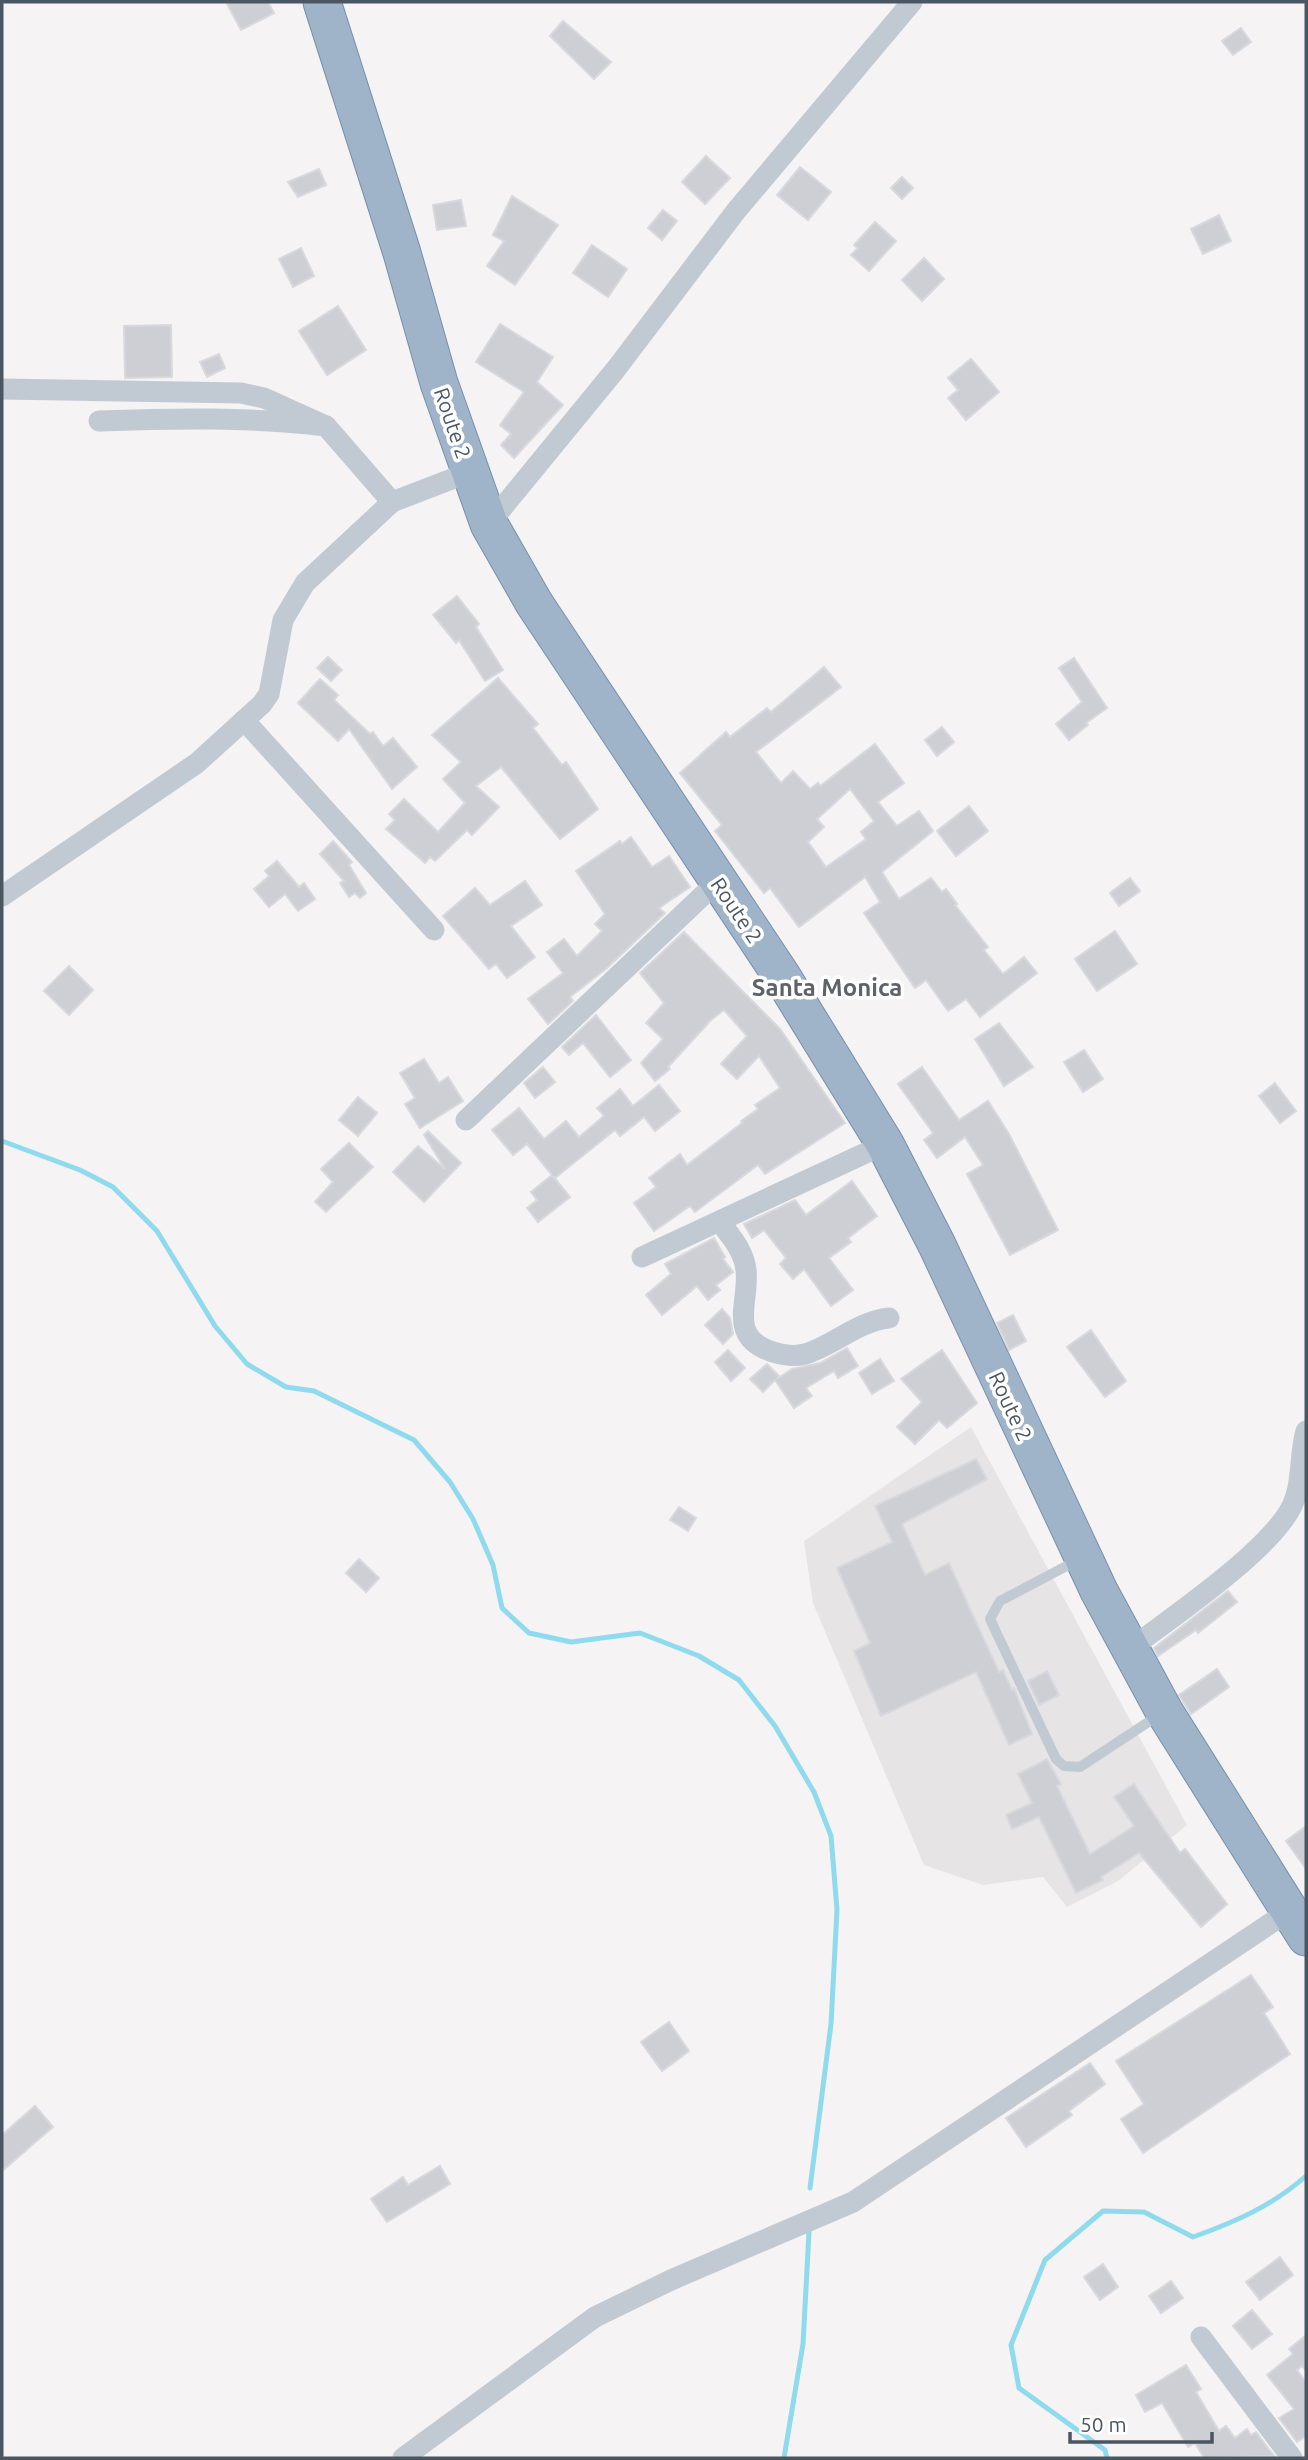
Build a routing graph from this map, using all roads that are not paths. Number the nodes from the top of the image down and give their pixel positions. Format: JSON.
{"nodes":[{"id":1,"x":322,"y":2,"type":"edge"},
{"id":2,"x":912,"y":2,"type":"edge"},
{"id":3,"x":2,"y":389,"type":"edge"},
{"id":4,"x":99,"y":421,"type":"dead end"},
{"id":5,"x":326,"y":426,"type":"junction"},
{"id":6,"x":470,"y":472,"type":"junction"},
{"id":7,"x":392,"y":502,"type":"junction"},
{"id":8,"x":489,"y":523,"type":"junction"},
{"id":9,"x":244,"y":720,"type":"junction"},
{"id":10,"x":718,"y":881,"type":"junction"},
{"id":11,"x":2,"y":896,"type":"edge"},
{"id":12,"x":434,"y":930,"type":"dead end"},
{"id":13,"x":466,"y":1120,"type":"dead end"},
{"id":14,"x":885,"y":1144,"type":"junction"},
{"id":15,"x":721,"y":1223,"type":"junction"},
{"id":16,"x":642,"y":1257,"type":"dead end"},
{"id":17,"x":889,"y":1318,"type":"dead end"},
{"id":18,"x":1306,"y":1431,"type":"edge"},
{"id":19,"x":1081,"y":1558,"type":"junction"},
{"id":20,"x":1129,"y":1649,"type":"junction"},
{"id":21,"x":1164,"y":1711,"type":"junction"},
{"id":22,"x":1298,"y":1924,"type":"edge"},
{"id":23,"x":1201,"y":2337,"type":"dead end"},
{"id":24,"x":403,"y":2458,"type":"edge"},
{"id":25,"x":1292,"y":2458,"type":"edge"}],
"edges":[{"from":1,"to":6,"type":"highway","name":"Route 2"},
{"from":2,"to":8,"type":"street"},
{"from":3,"to":5,"type":"street"},
{"from":4,"to":5,"type":"street"},
{"from":5,"to":7,"type":"street"},
{"from":6,"to":7,"type":"street"},
{"from":6,"to":8,"type":"highway","name":"Route 2"},
{"from":7,"to":9,"type":"street"},
{"from":8,"to":10,"type":"highway","name":"Route 2"},
{"from":9,"to":11,"type":"street"},
{"from":9,"to":12,"type":"street"},
{"from":10,"to":13,"type":"street"},
{"from":10,"to":14,"type":"highway","name":"Route 2"},
{"from":14,"to":15,"type":"street"},
{"from":14,"to":19,"type":"highway","name":"Route 2"},
{"from":15,"to":16,"type":"street"},
{"from":15,"to":17,"type":"street"},
{"from":18,"to":20,"type":"street"},
{"from":19,"to":20,"type":"highway","name":"Route 2"},
{"from":19,"to":21,"type":"lane"},
{"from":20,"to":21,"type":"highway","name":"Route 2"},
{"from":21,"to":22,"type":"highway","name":"Route 2"},
{"from":22,"to":24,"type":"street"},
{"from":23,"to":25,"type":"street"}]}
